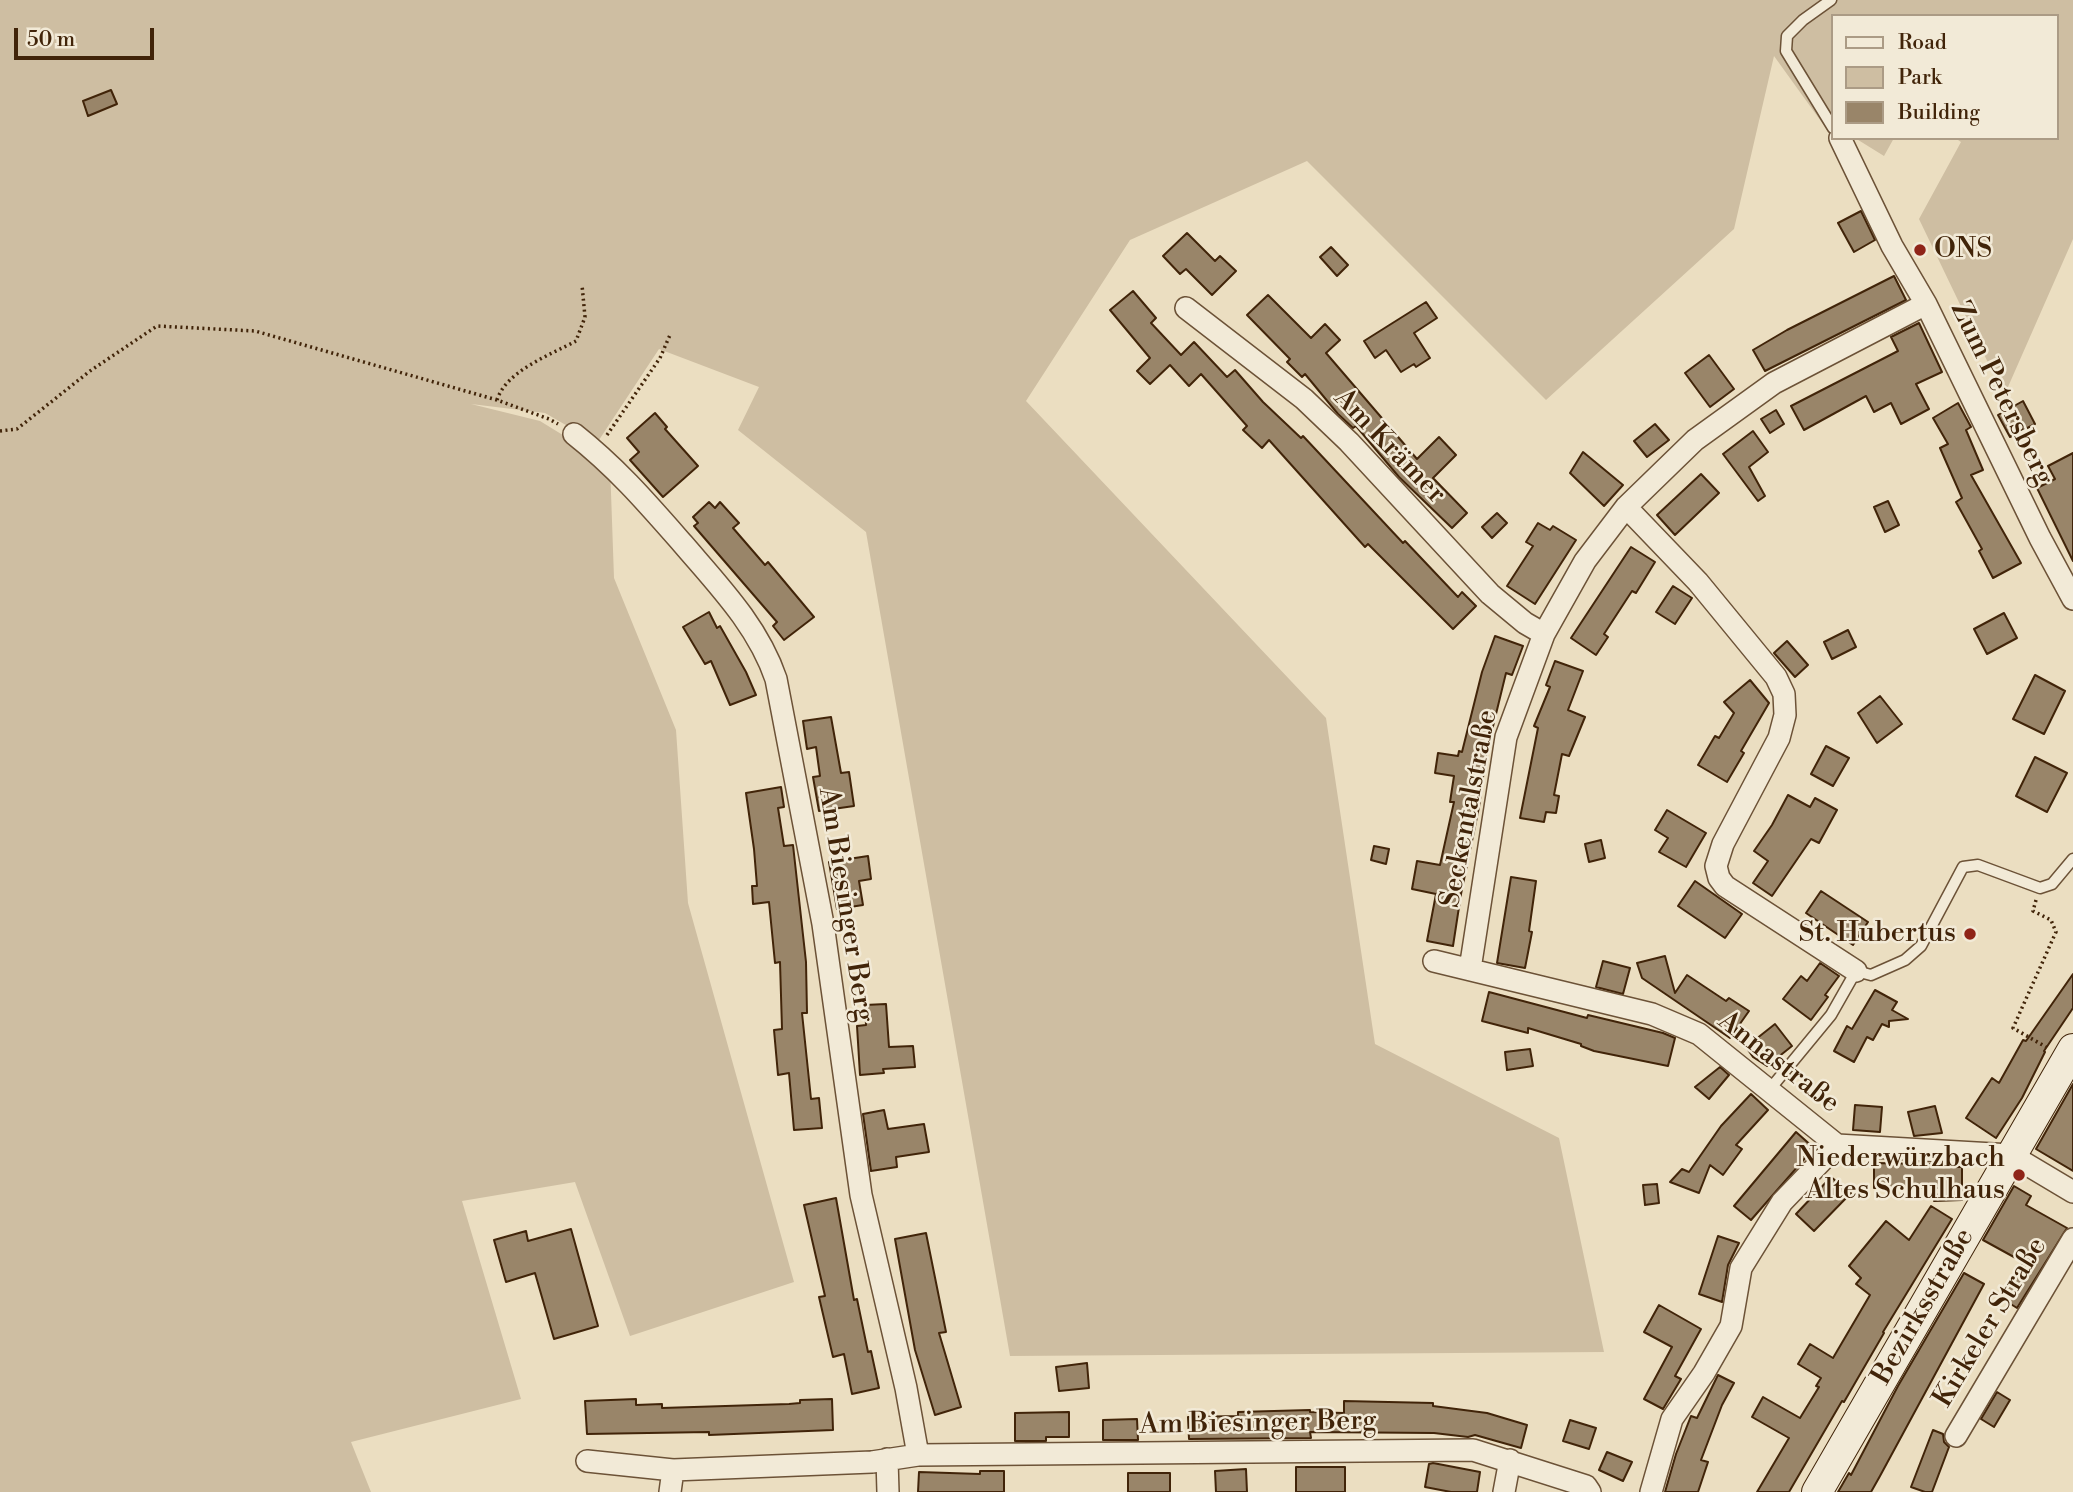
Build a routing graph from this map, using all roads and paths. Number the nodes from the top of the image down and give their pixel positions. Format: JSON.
{"nodes":[{"id":1,"x":1831,"y":0,"type":"edge"},
{"id":2,"x":1832,"y":126,"type":"edge"},
{"id":3,"x":1841,"y":140,"type":"edge"},
{"id":4,"x":582,"y":285,"type":"dead end"},
{"id":5,"x":1926,"y":304,"type":"junction"},
{"id":6,"x":1186,"y":308,"type":"dead end"},
{"id":7,"x":670,"y":335,"type":"dead end"},
{"id":8,"x":497,"y":400,"type":"junction"},
{"id":9,"x":0,"y":431,"type":"edge"},
{"id":10,"x":574,"y":435,"type":"joint"},
{"id":11,"x":596,"y":452,"type":"junction"},
{"id":12,"x":1626,"y":507,"type":"junction"},
{"id":13,"x":2073,"y":599,"type":"edge"},
{"id":14,"x":1544,"y":634,"type":"junction"},
{"id":15,"x":2073,"y":859,"type":"edge"},
{"id":16,"x":2040,"y":888,"type":"junction"},
{"id":17,"x":1434,"y":961,"type":"dead end"},
{"id":18,"x":1470,"y":969,"type":"junction"},
{"id":19,"x":1856,"y":971,"type":"junction"},
{"id":20,"x":2070,"y":1054,"type":"edge"},
{"id":21,"x":1770,"y":1089,"type":"junction"},
{"id":22,"x":1837,"y":1145,"type":"junction"},
{"id":23,"x":2011,"y":1155,"type":"junction"},
{"id":24,"x":2073,"y":1192,"type":"edge"},
{"id":25,"x":2073,"y":1238,"type":"edge"},
{"id":26,"x":1956,"y":1436,"type":"dead end"},
{"id":27,"x":918,"y":1455,"type":"junction"},
{"id":28,"x":887,"y":1459,"type":"junction"},
{"id":29,"x":1510,"y":1460,"type":"junction"},
{"id":30,"x":587,"y":1461,"type":"dead end"},
{"id":31,"x":673,"y":1470,"type":"junction"},
{"id":32,"x":670,"y":1492,"type":"edge"},
{"id":33,"x":888,"y":1492,"type":"edge"},
{"id":34,"x":1504,"y":1492,"type":"edge"},
{"id":35,"x":1590,"y":1492,"type":"edge"},
{"id":36,"x":1651,"y":1492,"type":"edge"},
{"id":37,"x":1817,"y":1492,"type":"edge"}],
"edges":[{"from":1,"to":2,"type":"lane"},
{"from":3,"to":5,"type":"street","name":"Zum Petersberg"},
{"from":4,"to":8,"type":"path"},
{"from":5,"to":12,"type":"street","name":"Seckentalstraße"},
{"from":5,"to":13,"type":"street","name":"Zum Petersberg"},
{"from":6,"to":14,"type":"street","name":"Am Krämer"},
{"from":7,"to":11,"type":"path"},
{"from":8,"to":9,"type":"path"},
{"from":8,"to":10,"type":"path"},
{"from":10,"to":11,"type":"street","name":"Am Biesinger Berg"},
{"from":11,"to":27,"type":"street","name":"Am Biesinger Berg"},
{"from":12,"to":14,"type":"street","name":"Seckentalstraße"},
{"from":12,"to":19,"type":"street"},
{"from":14,"to":18,"type":"street","name":"Seckentalstraße"},
{"from":15,"to":16,"type":"lane"},
{"from":16,"to":19,"type":"lane"},
{"from":16,"to":20,"type":"path"},
{"from":17,"to":18,"type":"street","name":"Annastraße"},
{"from":18,"to":21,"type":"street","name":"Annastraße"},
{"from":19,"to":21,"type":"lane"},
{"from":20,"to":23,"type":"main road","name":"Bezirksstraße"},
{"from":21,"to":22,"type":"street","name":"Annastraße"},
{"from":22,"to":23,"type":"street","name":"Annastraße"},
{"from":22,"to":36,"type":"street"},
{"from":23,"to":24,"type":"street"},
{"from":23,"to":37,"type":"main road","name":"Bezirksstraße"},
{"from":25,"to":26,"type":"street","name":"Kirkeler Straße"},
{"from":27,"to":28,"type":"street","name":"Am Biesinger Berg"},
{"from":27,"to":29,"type":"street","name":"Am Biesinger Berg"},
{"from":28,"to":31,"type":"street","name":"Am Biesinger Berg"},
{"from":28,"to":33,"type":"street"},
{"from":29,"to":34,"type":"street"},
{"from":29,"to":35,"type":"street","name":"Am Biesinger Berg"},
{"from":30,"to":31,"type":"street","name":"Am Biesinger Berg"},
{"from":31,"to":32,"type":"street"}]}
